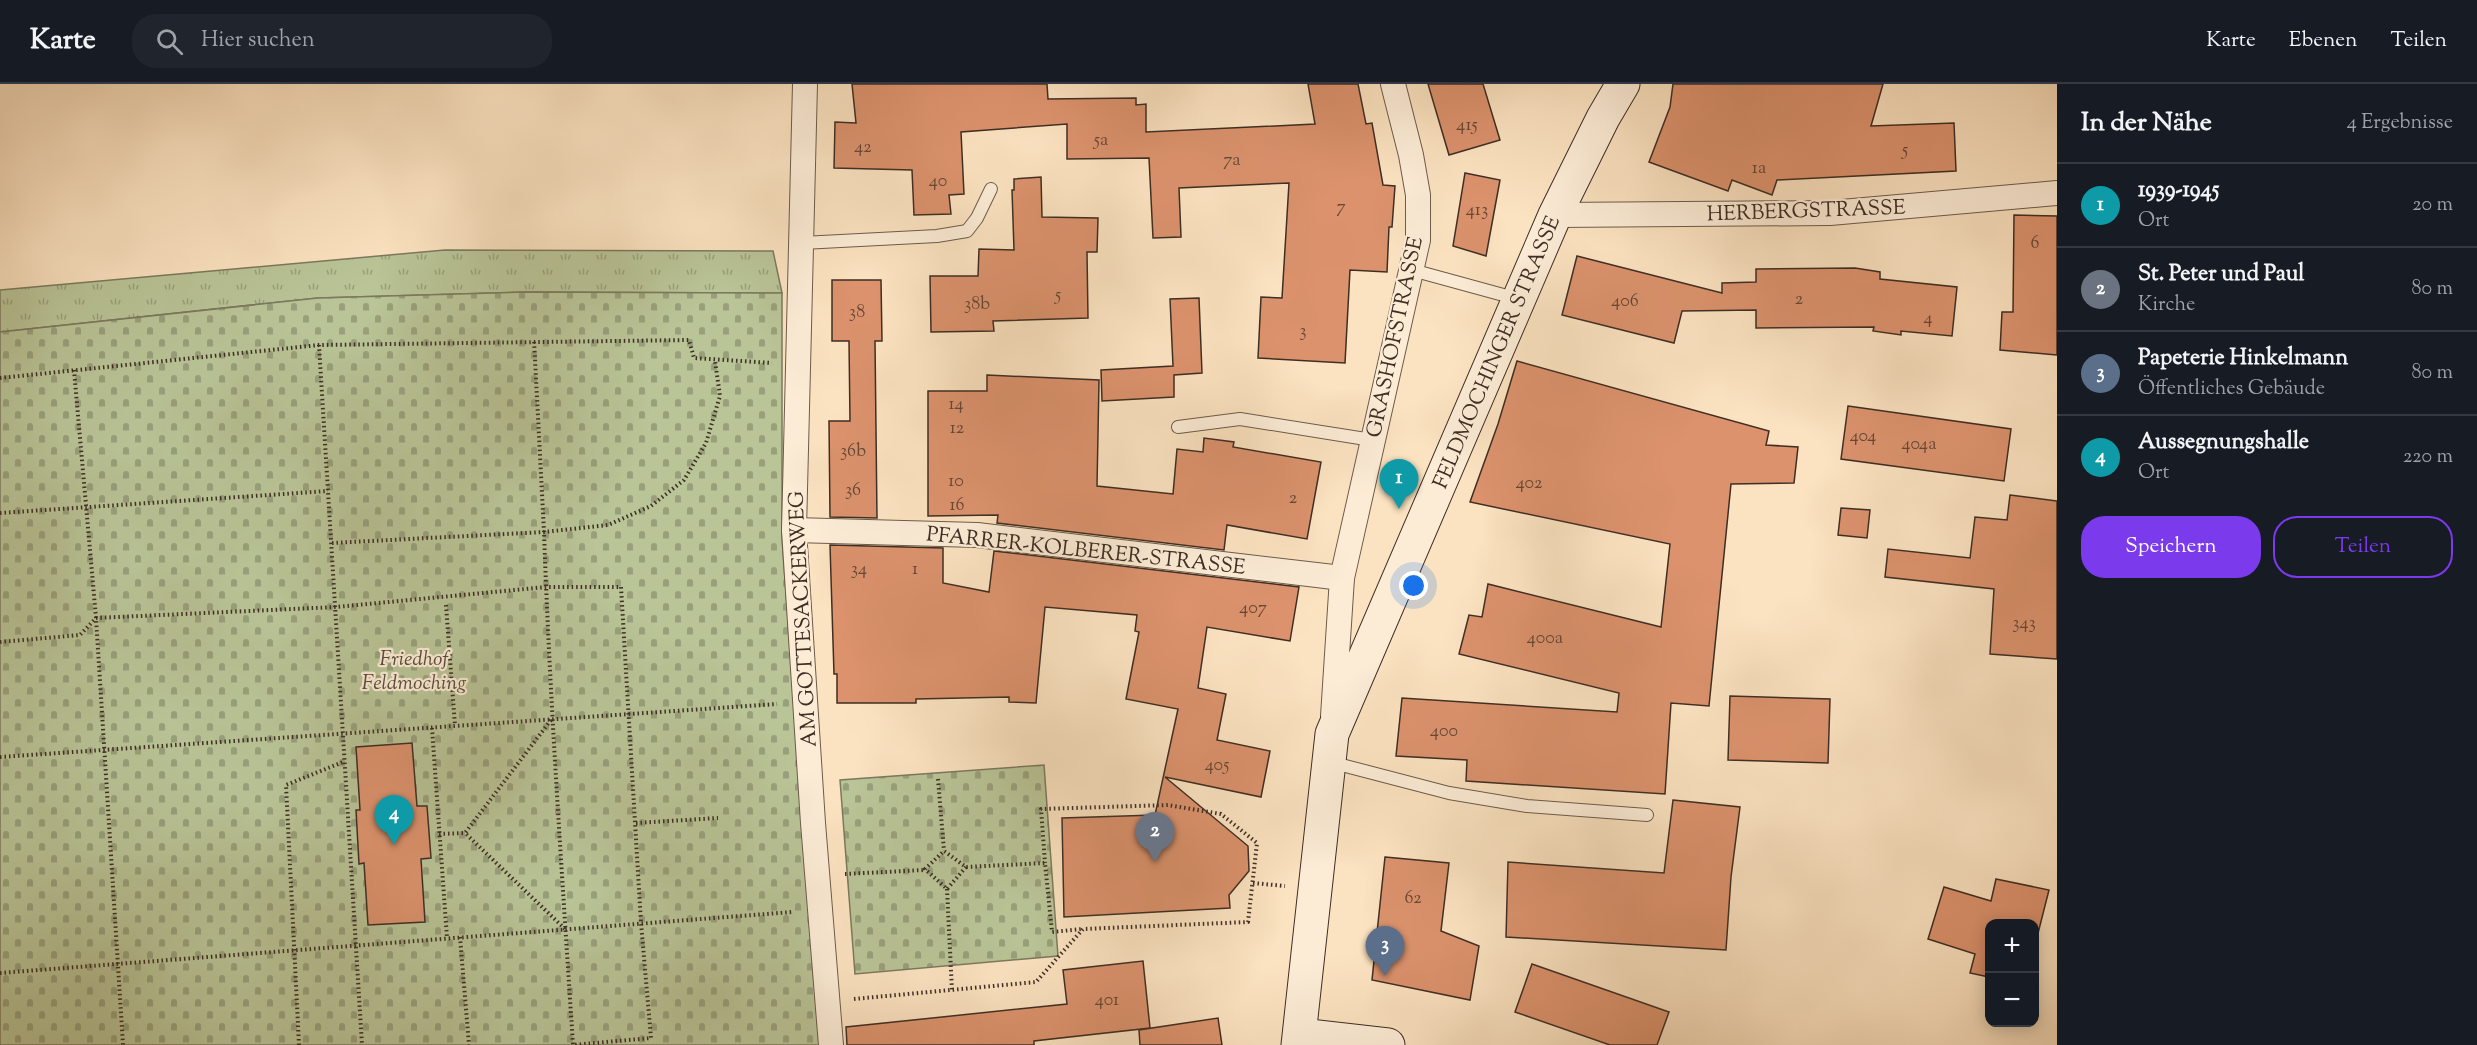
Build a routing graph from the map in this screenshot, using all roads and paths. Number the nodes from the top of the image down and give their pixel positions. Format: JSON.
{"nodes":[{"id":1,"x":806,"y":84,"type":"edge"},
{"id":2,"x":1393,"y":84,"type":"edge"},
{"id":3,"x":1623,"y":84,"type":"edge"},
{"id":4,"x":991,"y":189,"type":"dead end"},
{"id":5,"x":2057,"y":193,"type":"edge"},
{"id":6,"x":1555,"y":215,"type":"junction"},
{"id":7,"x":802,"y":243,"type":"junction"},
{"id":8,"x":1412,"y":270,"type":"junction"},
{"id":9,"x":1518,"y":299,"type":"junction"},
{"id":10,"x":534,"y":340,"type":"junction"},
{"id":11,"x":319,"y":345,"type":"junction"},
{"id":12,"x":715,"y":361,"type":"junction"},
{"id":13,"x":799,"y":364,"type":"junction"},
{"id":14,"x":74,"y":370,"type":"junction"},
{"id":15,"x":0,"y":378,"type":"edge"},
{"id":16,"x":1178,"y":427,"type":"dead end"},
{"id":17,"x":1372,"y":440,"type":"junction"},
{"id":18,"x":328,"y":491,"type":"junction"},
{"id":19,"x":86,"y":506,"type":"junction"},
{"id":20,"x":0,"y":513,"type":"edge"},
{"id":21,"x":794,"y":530,"type":"junction"},
{"id":22,"x":544,"y":532,"type":"junction"},
{"id":23,"x":332,"y":543,"type":"junction"},
{"id":24,"x":1341,"y":578,"type":"junction"},
{"id":25,"x":546,"y":587,"type":"junction"},
{"id":26,"x":446,"y":605,"type":"dead end"},
{"id":27,"x":336,"y":607,"type":"junction"},
{"id":28,"x":96,"y":618,"type":"junction"},
{"id":29,"x":0,"y":642,"type":"edge"},
{"id":30,"x":805,"y":702,"type":"junction"},
{"id":31,"x":630,"y":714,"type":"junction"},
{"id":32,"x":551,"y":719,"type":"junction"},
{"id":33,"x":455,"y":726,"type":"junction"},
{"id":34,"x":432,"y":728,"type":"junction"},
{"id":35,"x":344,"y":734,"type":"junction"},
{"id":36,"x":1331,"y":748,"type":"junction"},
{"id":37,"x":102,"y":750,"type":"junction"},
{"id":38,"x":0,"y":757,"type":"edge"},
{"id":39,"x":343,"y":762,"type":"junction"},
{"id":40,"x":938,"y":779,"type":"dead end"},
{"id":41,"x":1647,"y":815,"type":"dead end"},
{"id":42,"x":718,"y":818,"type":"dead end"},
{"id":43,"x":636,"y":823,"type":"junction"},
{"id":44,"x":465,"y":833,"type":"junction"},
{"id":45,"x":439,"y":834,"type":"junction"},
{"id":46,"x":944,"y":851,"type":"junction"},
{"id":47,"x":1045,"y":863,"type":"junction"},
{"id":48,"x":966,"y":867,"type":"junction"},
{"id":49,"x":925,"y":870,"type":"junction"},
{"id":50,"x":817,"y":875,"type":"junction"},
{"id":51,"x":1253,"y":883,"type":"junction"},
{"id":52,"x":1266,"y":884,"type":"dead end"},
{"id":53,"x":947,"y":889,"type":"junction"},
{"id":54,"x":820,"y":909,"type":"junction"},
{"id":55,"x":641,"y":923,"type":"junction"},
{"id":56,"x":565,"y":929,"type":"junction"},
{"id":57,"x":1083,"y":929,"type":"junction"},
{"id":58,"x":460,"y":937,"type":"junction"},
{"id":59,"x":447,"y":938,"type":"junction"},
{"id":60,"x":354,"y":946,"type":"junction"},
{"id":61,"x":296,"y":950,"type":"junction"},
{"id":62,"x":117,"y":964,"type":"junction"},
{"id":63,"x":0,"y":973,"type":"edge"},
{"id":64,"x":952,"y":991,"type":"junction"},
{"id":65,"x":828,"y":1002,"type":"junction"},
{"id":66,"x":1299,"y":1040,"type":"edge"},
{"id":67,"x":123,"y":1045,"type":"edge"},
{"id":68,"x":299,"y":1045,"type":"edge"},
{"id":69,"x":362,"y":1045,"type":"edge"},
{"id":70,"x":469,"y":1045,"type":"edge"},
{"id":71,"x":571,"y":1045,"type":"edge"},
{"id":72,"x":831,"y":1045,"type":"edge"},
{"id":73,"x":1388,"y":1045,"type":"edge"}],
"edges":[{"from":1,"to":7,"type":"street","name":"AM GOTTESACKERWEG"},
{"from":2,"to":8,"type":"street","name":"GRASHOFSTRASSE"},
{"from":3,"to":6,"type":"main road","name":"FELDMOCHINGER STRASSE"},
{"from":4,"to":7,"type":"lane"},
{"from":5,"to":6,"type":"street","name":"HERBERGSTRASSE"},
{"from":6,"to":9,"type":"main road","name":"FELDMOCHINGER STRASSE"},
{"from":7,"to":13,"type":"street","name":"AM GOTTESACKERWEG"},
{"from":8,"to":9,"type":"lane"},
{"from":8,"to":17,"type":"street","name":"GRASHOFSTRASSE"},
{"from":9,"to":36,"type":"main road","name":"FELDMOCHINGER STRASSE"},
{"from":10,"to":11,"type":"path"},
{"from":10,"to":12,"type":"path"},
{"from":10,"to":22,"type":"path"},
{"from":11,"to":14,"type":"path"},
{"from":11,"to":18,"type":"path"},
{"from":12,"to":13,"type":"path"},
{"from":12,"to":22,"type":"path"},
{"from":13,"to":21,"type":"street","name":"AM GOTTESACKERWEG"},
{"from":14,"to":15,"type":"path"},
{"from":14,"to":19,"type":"path"},
{"from":16,"to":17,"type":"lane"},
{"from":17,"to":24,"type":"street","name":"GRASHOFSTRASSE"},
{"from":18,"to":19,"type":"path"},
{"from":18,"to":23,"type":"path"},
{"from":19,"to":20,"type":"path"},
{"from":19,"to":28,"type":"path"},
{"from":21,"to":24,"type":"street","name":"PFARRER-KOLBERER-STRASSE"},
{"from":21,"to":30,"type":"street","name":"AM GOTTESACKERWEG"},
{"from":22,"to":23,"type":"path"},
{"from":22,"to":25,"type":"path"},
{"from":23,"to":27,"type":"path"},
{"from":24,"to":36,"type":"street","name":"GRASHOFSTRASSE"},
{"from":25,"to":27,"type":"path"},
{"from":25,"to":31,"type":"path"},
{"from":25,"to":32,"type":"path"},
{"from":26,"to":33,"type":"path"},
{"from":27,"to":28,"type":"path"},
{"from":27,"to":35,"type":"path"},
{"from":28,"to":29,"type":"path"},
{"from":28,"to":37,"type":"path"},
{"from":30,"to":31,"type":"path"},
{"from":30,"to":50,"type":"street","name":"AM GOTTESACKERWEG"},
{"from":31,"to":32,"type":"path"},
{"from":31,"to":43,"type":"path"},
{"from":32,"to":33,"type":"path"},
{"from":32,"to":44,"type":"path"},
{"from":32,"to":56,"type":"path"},
{"from":33,"to":34,"type":"path"},
{"from":34,"to":35,"type":"path"},
{"from":34,"to":45,"type":"path"},
{"from":35,"to":37,"type":"path"},
{"from":35,"to":39,"type":"path"},
{"from":36,"to":41,"type":"lane"},
{"from":36,"to":66,"type":"main road","name":"FELDMOCHINGER STRASSE"},
{"from":37,"to":38,"type":"path"},
{"from":37,"to":62,"type":"path"},
{"from":39,"to":60,"type":"path"},
{"from":39,"to":61,"type":"path"},
{"from":40,"to":46,"type":"path"},
{"from":42,"to":43,"type":"path"},
{"from":43,"to":55,"type":"path"},
{"from":44,"to":45,"type":"path"},
{"from":44,"to":56,"type":"path"},
{"from":45,"to":59,"type":"path"},
{"from":46,"to":48,"type":"path"},
{"from":46,"to":49,"type":"path"},
{"from":47,"to":48,"type":"path"},
{"from":47,"to":51,"type":"path"},
{"from":47,"to":57,"type":"path"},
{"from":48,"to":53,"type":"path"},
{"from":49,"to":50,"type":"path"},
{"from":49,"to":53,"type":"path"},
{"from":50,"to":54,"type":"street","name":"AM GOTTESACKERWEG"},
{"from":51,"to":52,"type":"path"},
{"from":51,"to":57,"type":"path"},
{"from":53,"to":64,"type":"path"},
{"from":54,"to":55,"type":"path"},
{"from":54,"to":65,"type":"street","name":"AM GOTTESACKERWEG"},
{"from":55,"to":56,"type":"path"},
{"from":55,"to":71,"type":"path"},
{"from":56,"to":58,"type":"path"},
{"from":56,"to":71,"type":"path"},
{"from":57,"to":64,"type":"path"},
{"from":58,"to":59,"type":"path"},
{"from":58,"to":70,"type":"path"},
{"from":59,"to":60,"type":"path"},
{"from":60,"to":61,"type":"path"},
{"from":60,"to":69,"type":"path"},
{"from":61,"to":62,"type":"path"},
{"from":61,"to":68,"type":"path"},
{"from":62,"to":63,"type":"path"},
{"from":62,"to":67,"type":"path"},
{"from":64,"to":65,"type":"path"},
{"from":65,"to":72,"type":"street","name":"AM GOTTESACKERWEG"},
{"from":66,"to":73,"type":"main road"}]}
